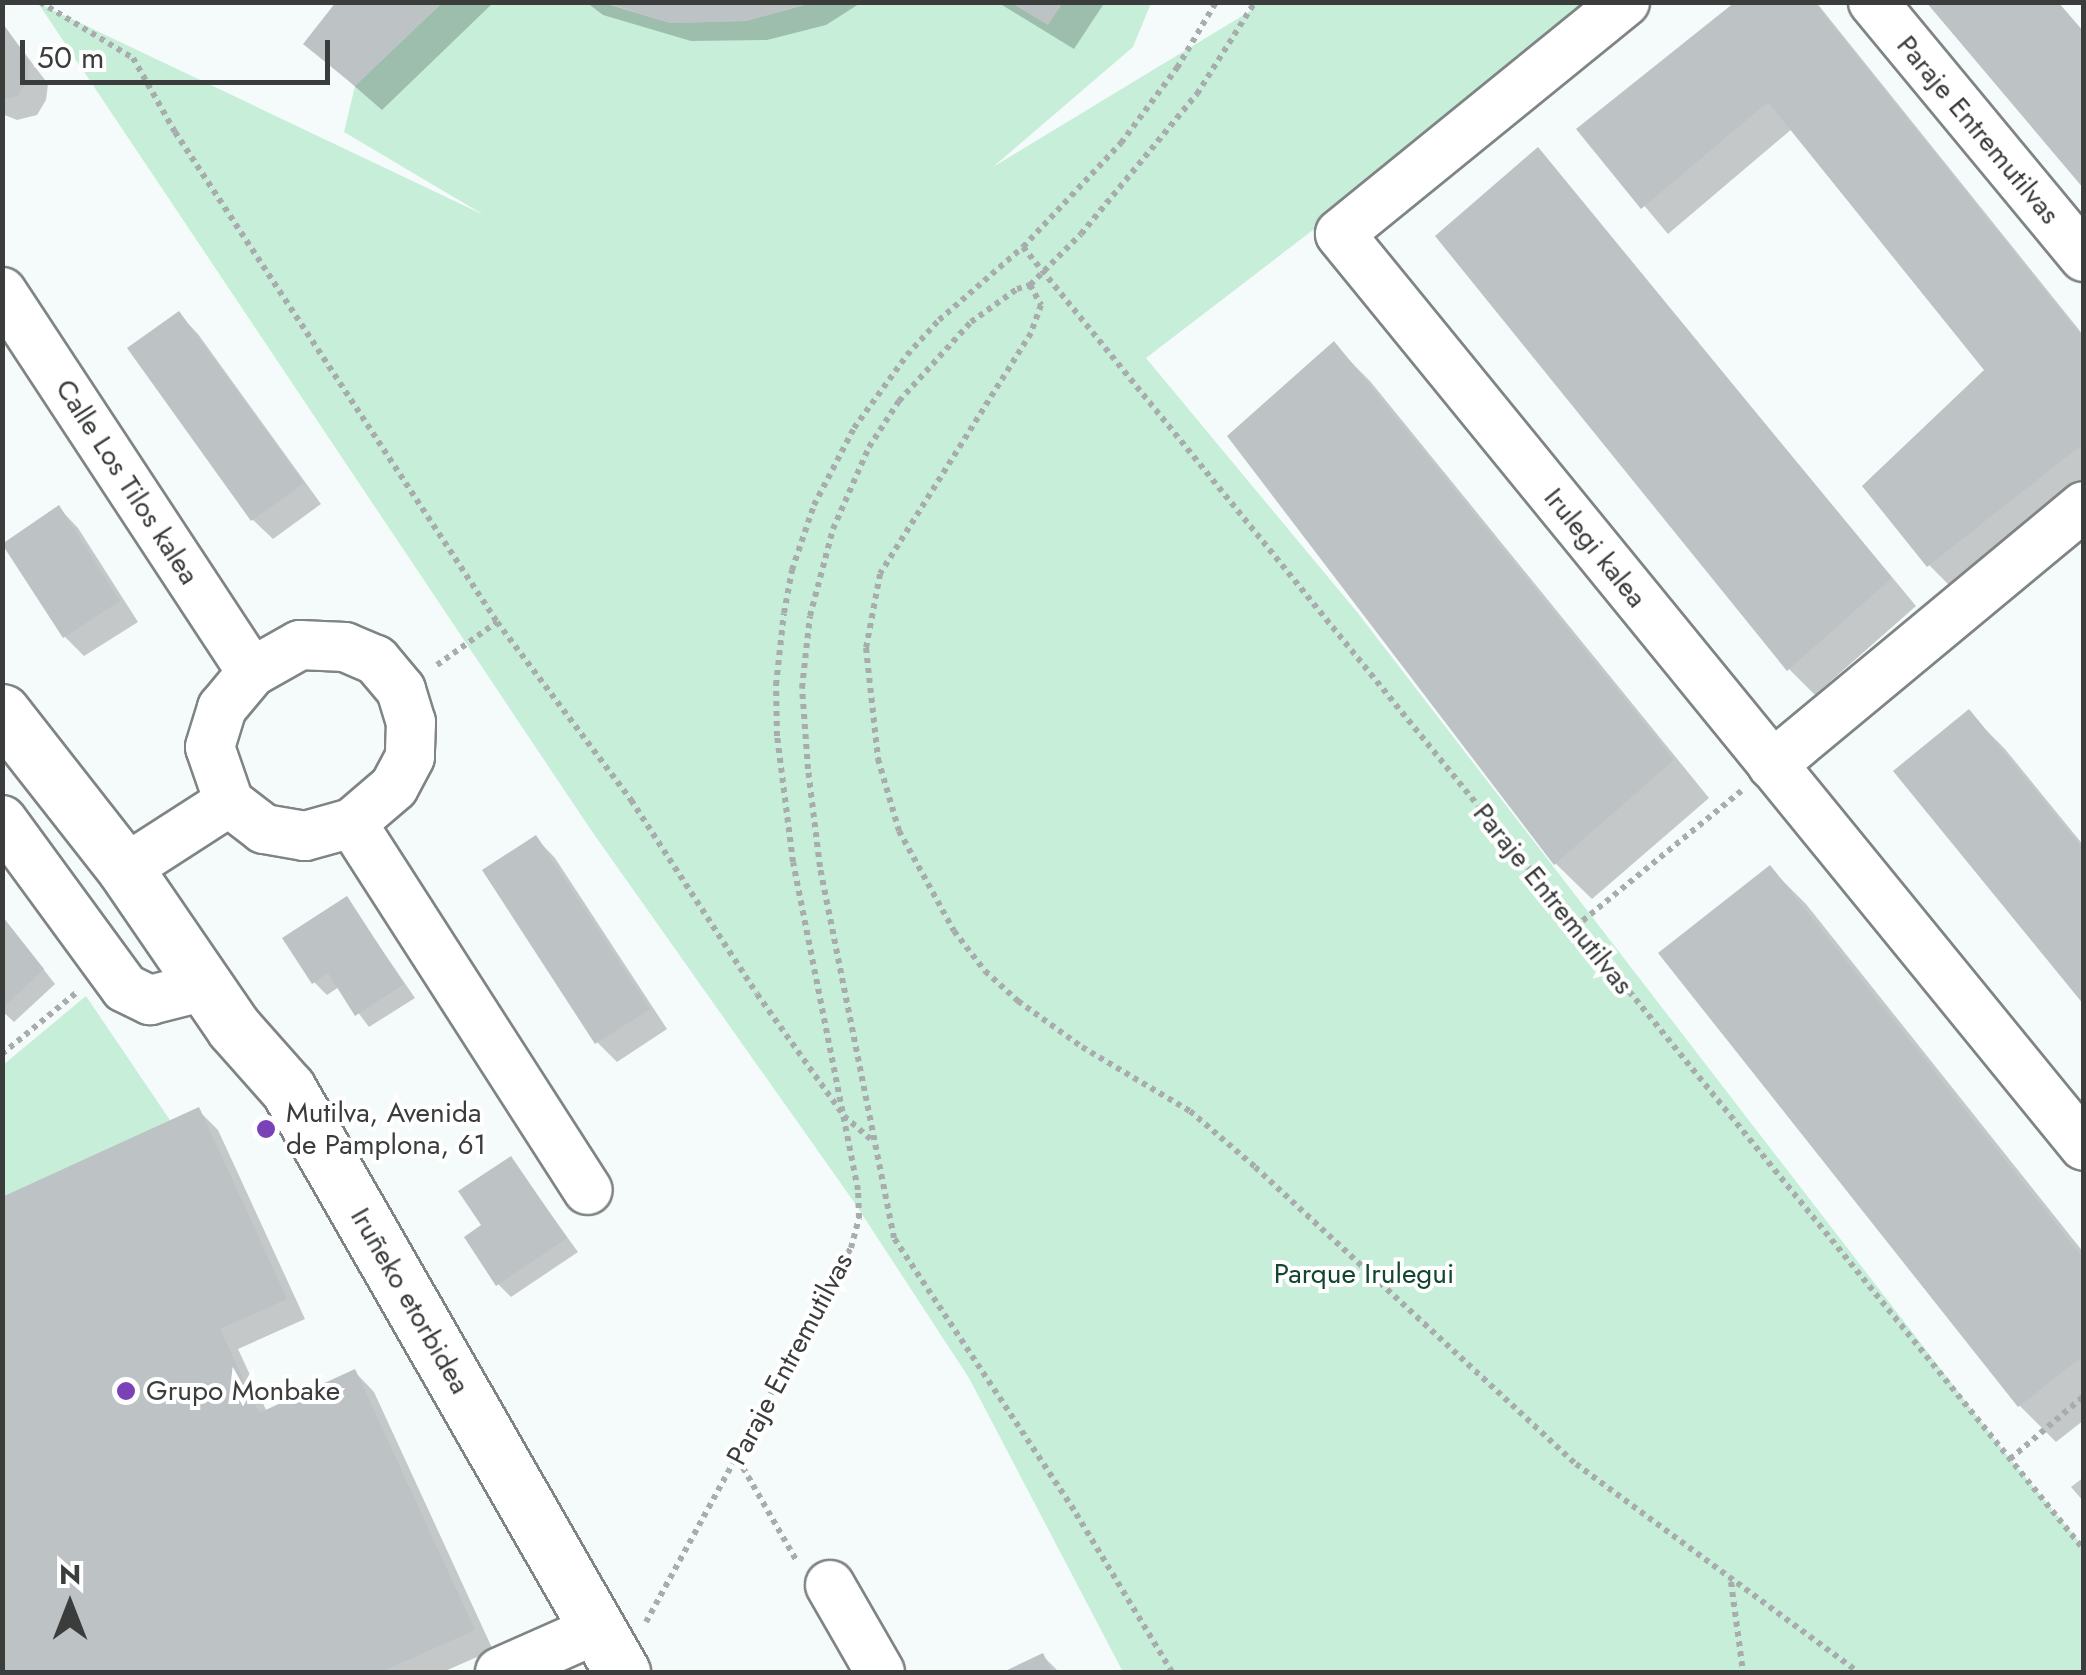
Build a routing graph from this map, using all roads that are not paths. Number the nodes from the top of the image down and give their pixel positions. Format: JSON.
{"nodes":[{"id":1,"x":1625,"y":2,"type":"edge"},
{"id":2,"x":1873,"y":2,"type":"edge"},
{"id":3,"x":2084,"y":257,"type":"edge"},
{"id":4,"x":2,"y":292,"type":"edge"},
{"id":5,"x":2084,"y":506,"type":"edge"},
{"id":6,"x":252,"y":672,"type":"junction"},
{"id":7,"x":2,"y":712,"type":"edge"},
{"id":8,"x":1772,"y":765,"type":"junction"},
{"id":9,"x":228,"y":802,"type":"junction"},
{"id":10,"x":2,"y":820,"type":"edge"},
{"id":11,"x":352,"y":823,"type":"junction"},
{"id":12,"x":124,"y":869,"type":"junction"},
{"id":13,"x":205,"y":986,"type":"junction"},
{"id":14,"x":2084,"y":1146,"type":"edge"},
{"id":15,"x":588,"y":1190,"type":"dead end"},
{"id":16,"x":830,"y":1585,"type":"road end"},
{"id":17,"x":619,"y":1647,"type":"edge"},
{"id":18,"x":500,"y":1672,"type":"edge"},
{"id":19,"x":880,"y":1672,"type":"edge"}],
"edges":[{"from":1,"to":8,"type":"street","name":"Irulegi kalea"},
{"from":2,"to":3,"type":"street","name":"Paraje Entremutilvas"},
{"from":4,"to":6,"type":"street","name":"Calle Los Tilos kalea"},
{"from":5,"to":8,"type":"street"},
{"from":6,"to":9,"type":"street"},
{"from":6,"to":11,"type":"street"},
{"from":7,"to":12,"type":"street","name":"Iruñeko etorbidea"},
{"from":8,"to":14,"type":"street","name":"Irulegi kalea"},
{"from":9,"to":11,"type":"street"},
{"from":9,"to":12,"type":"street"},
{"from":10,"to":13,"type":"street"},
{"from":11,"to":15,"type":"street"},
{"from":12,"to":13,"type":"street","name":"Iruñeko etorbidea"},
{"from":13,"to":17,"type":"street","name":"Iruñeko etorbidea"},
{"from":16,"to":19,"type":"street"},
{"from":17,"to":18,"type":"street"}]}
